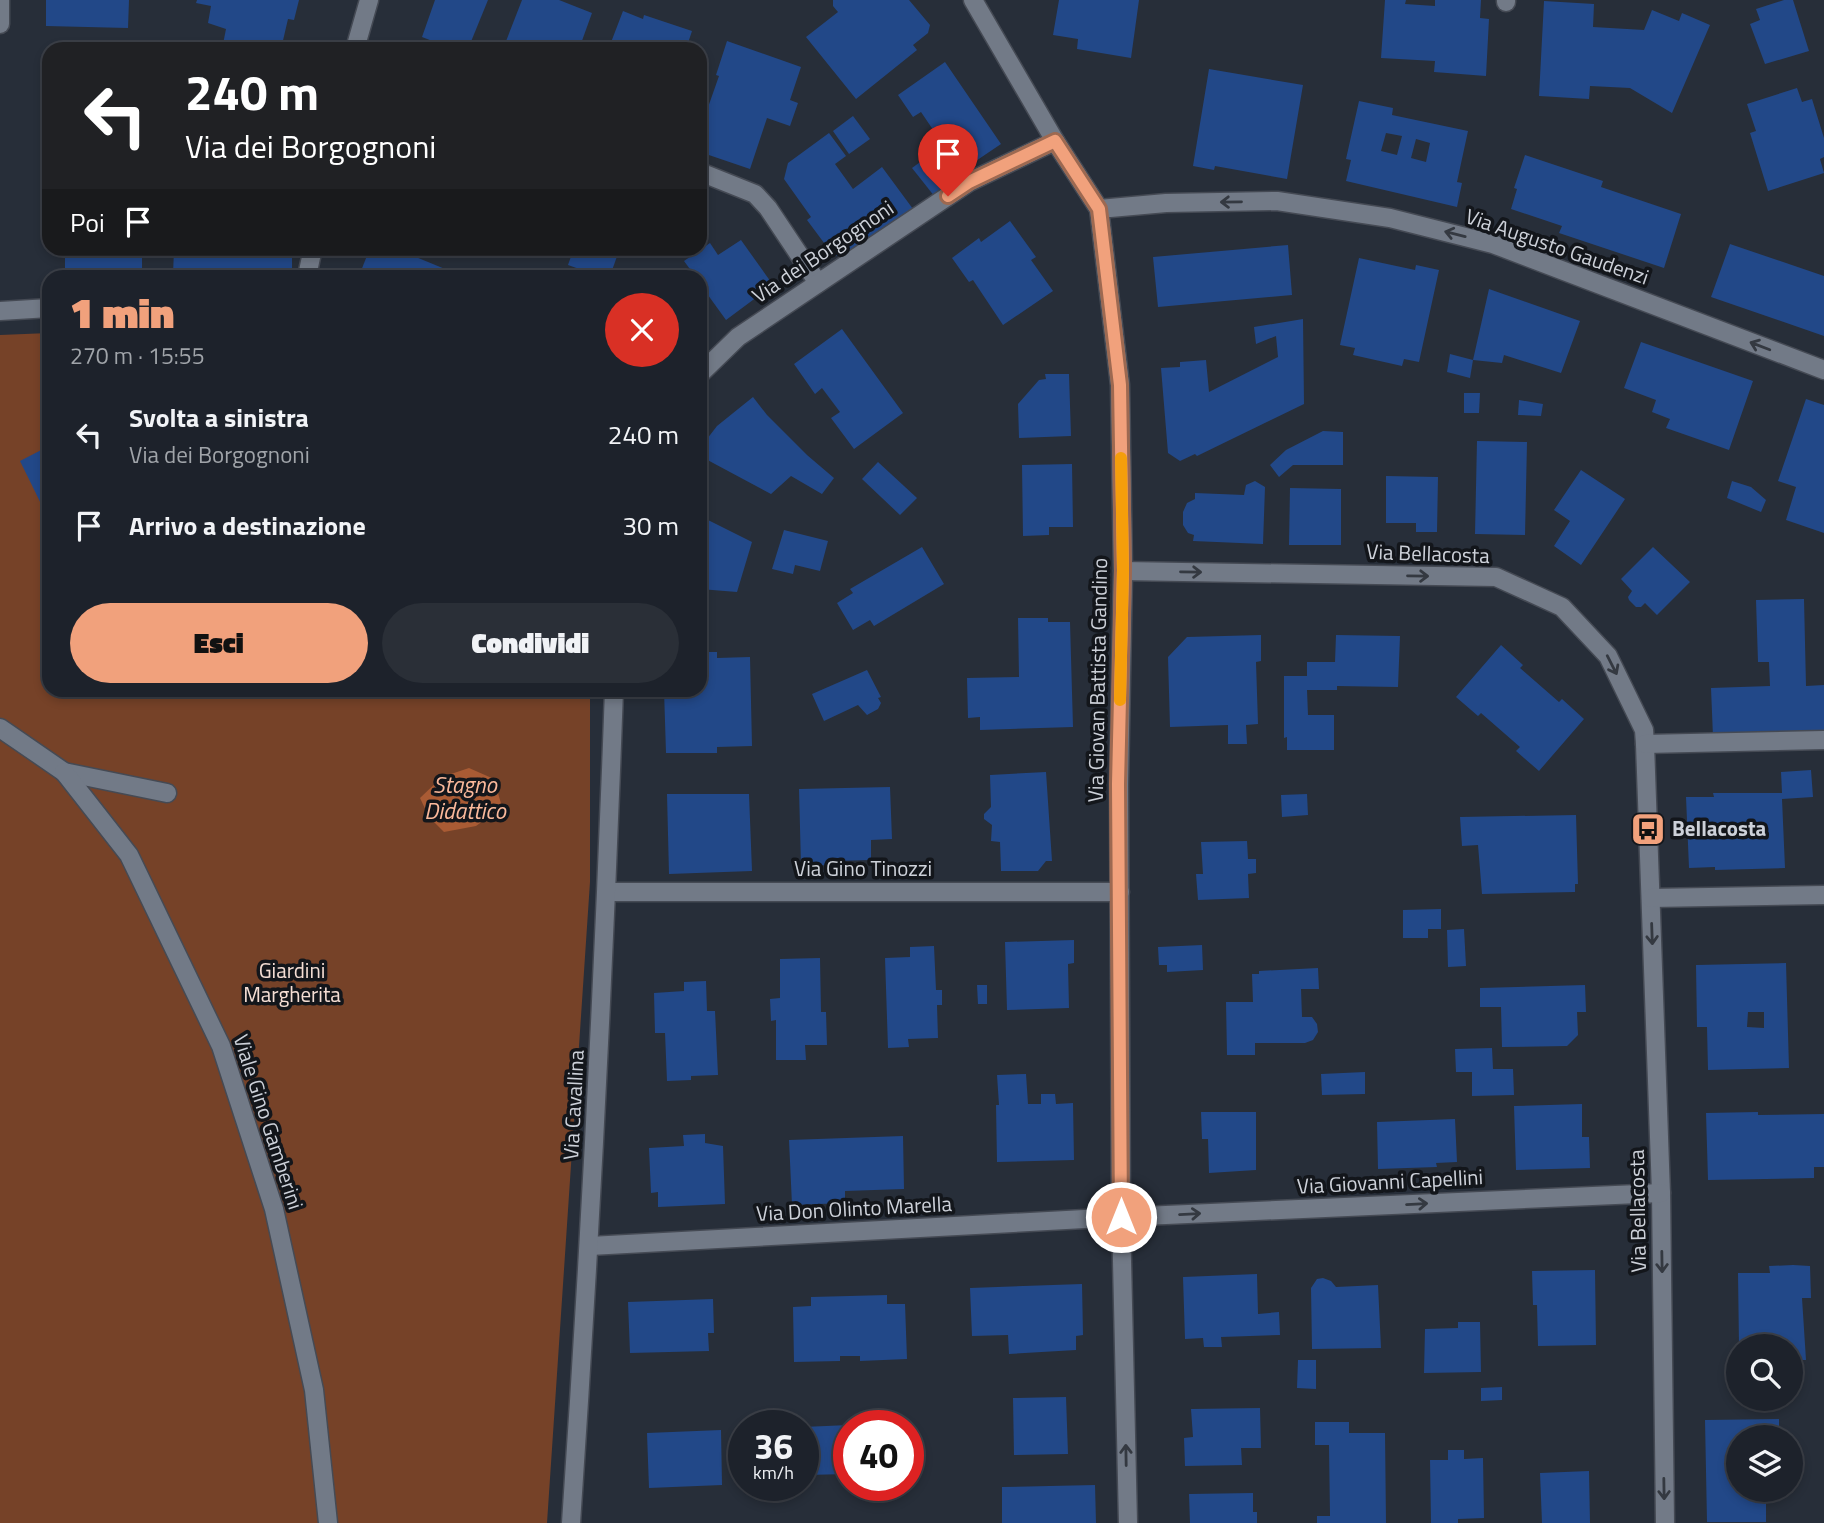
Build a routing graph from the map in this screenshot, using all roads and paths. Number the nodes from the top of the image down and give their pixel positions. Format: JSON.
{"nodes":[{"id":1,"x":0,"y":0,"type":"edge"},
{"id":2,"x":369,"y":0,"type":"edge"},
{"id":3,"x":974,"y":0,"type":"edge"},
{"id":4,"x":0,"y":24,"type":"edge"},
{"id":5,"x":360,"y":42,"type":"edge"},
{"id":6,"x":1055,"y":141,"type":"junction"},
{"id":7,"x":707,"y":175,"type":"edge"},
{"id":8,"x":1099,"y":209,"type":"junction"},
{"id":9,"x":818,"y":283,"type":"junction"},
{"id":10,"x":42,"y":308,"type":"edge"},
{"id":11,"x":0,"y":311,"type":"edge"},
{"id":12,"x":707,"y":367,"type":"edge"},
{"id":13,"x":1824,"y":370,"type":"edge"},
{"id":14,"x":1123,"y":570,"type":"junction"},
{"id":15,"x":614,"y":697,"type":"edge"},
{"id":16,"x":0,"y":728,"type":"edge"},
{"id":17,"x":1824,"y":740,"type":"edge"},
{"id":18,"x":1645,"y":744,"type":"junction"},
{"id":19,"x":64,"y":772,"type":"junction"},
{"id":20,"x":167,"y":793,"type":"dead end"},
{"id":21,"x":607,"y":892,"type":"junction"},
{"id":22,"x":1120,"y":892,"type":"junction"},
{"id":23,"x":1824,"y":895,"type":"edge"},
{"id":24,"x":1651,"y":898,"type":"junction"},
{"id":25,"x":1661,"y":1193,"type":"junction"},
{"id":26,"x":1121,"y":1217,"type":"junction"},
{"id":27,"x":590,"y":1246,"type":"junction"},
{"id":28,"x":328,"y":1523,"type":"edge"},
{"id":29,"x":571,"y":1523,"type":"edge"},
{"id":30,"x":1128,"y":1523,"type":"edge"},
{"id":31,"x":1665,"y":1523,"type":"edge"}],
"edges":[{"from":1,"to":4,"type":"street"},
{"from":2,"to":5,"type":"street"},
{"from":3,"to":6,"type":"street","name":"Via Giovan Battista Gandino"},
{"from":6,"to":8,"type":"street","name":"Via Giovan Battista Gandino"},
{"from":6,"to":9,"type":"street","name":"Via dei Borgognoni"},
{"from":7,"to":9,"type":"street"},
{"from":13,"to":8,"type":"street","name":"Via Augusto Gaudenzi","one_way":true},
{"from":8,"to":14,"type":"street","name":"Via Giovan Battista Gandino"},
{"from":9,"to":12,"type":"street","name":"Via dei Borgognoni"},
{"from":10,"to":11,"type":"street"},
{"from":14,"to":18,"type":"street","name":"Via Bellacosta","one_way":true},
{"from":14,"to":22,"type":"street","name":"Via Giovan Battista Gandino"},
{"from":15,"to":21,"type":"street","name":"Via Cavallina"},
{"from":16,"to":19,"type":"street"},
{"from":17,"to":18,"type":"street"},
{"from":18,"to":24,"type":"street","name":"Via Bellacosta"},
{"from":19,"to":20,"type":"street"},
{"from":19,"to":28,"type":"street","name":"Viale Gino Gamberini"},
{"from":21,"to":22,"type":"street","name":"Via Gino Tinozzi"},
{"from":21,"to":27,"type":"street","name":"Via Cavallina"},
{"from":22,"to":26,"type":"street","name":"Via Giovan Battista Gandino"},
{"from":23,"to":24,"type":"street"},
{"from":24,"to":25,"type":"street","name":"Via Bellacosta","one_way":true},
{"from":26,"to":25,"type":"street","name":"Via Giovanni Capellini","one_way":true},
{"from":25,"to":31,"type":"street","name":"Via Bellacosta","one_way":true},
{"from":26,"to":27,"type":"street","name":"Via Don Olinto Marella"},
{"from":30,"to":26,"type":"street","name":"Via Giovan Battista Gandino","one_way":true},
{"from":27,"to":29,"type":"street","name":"Via Cavallina"}]}
